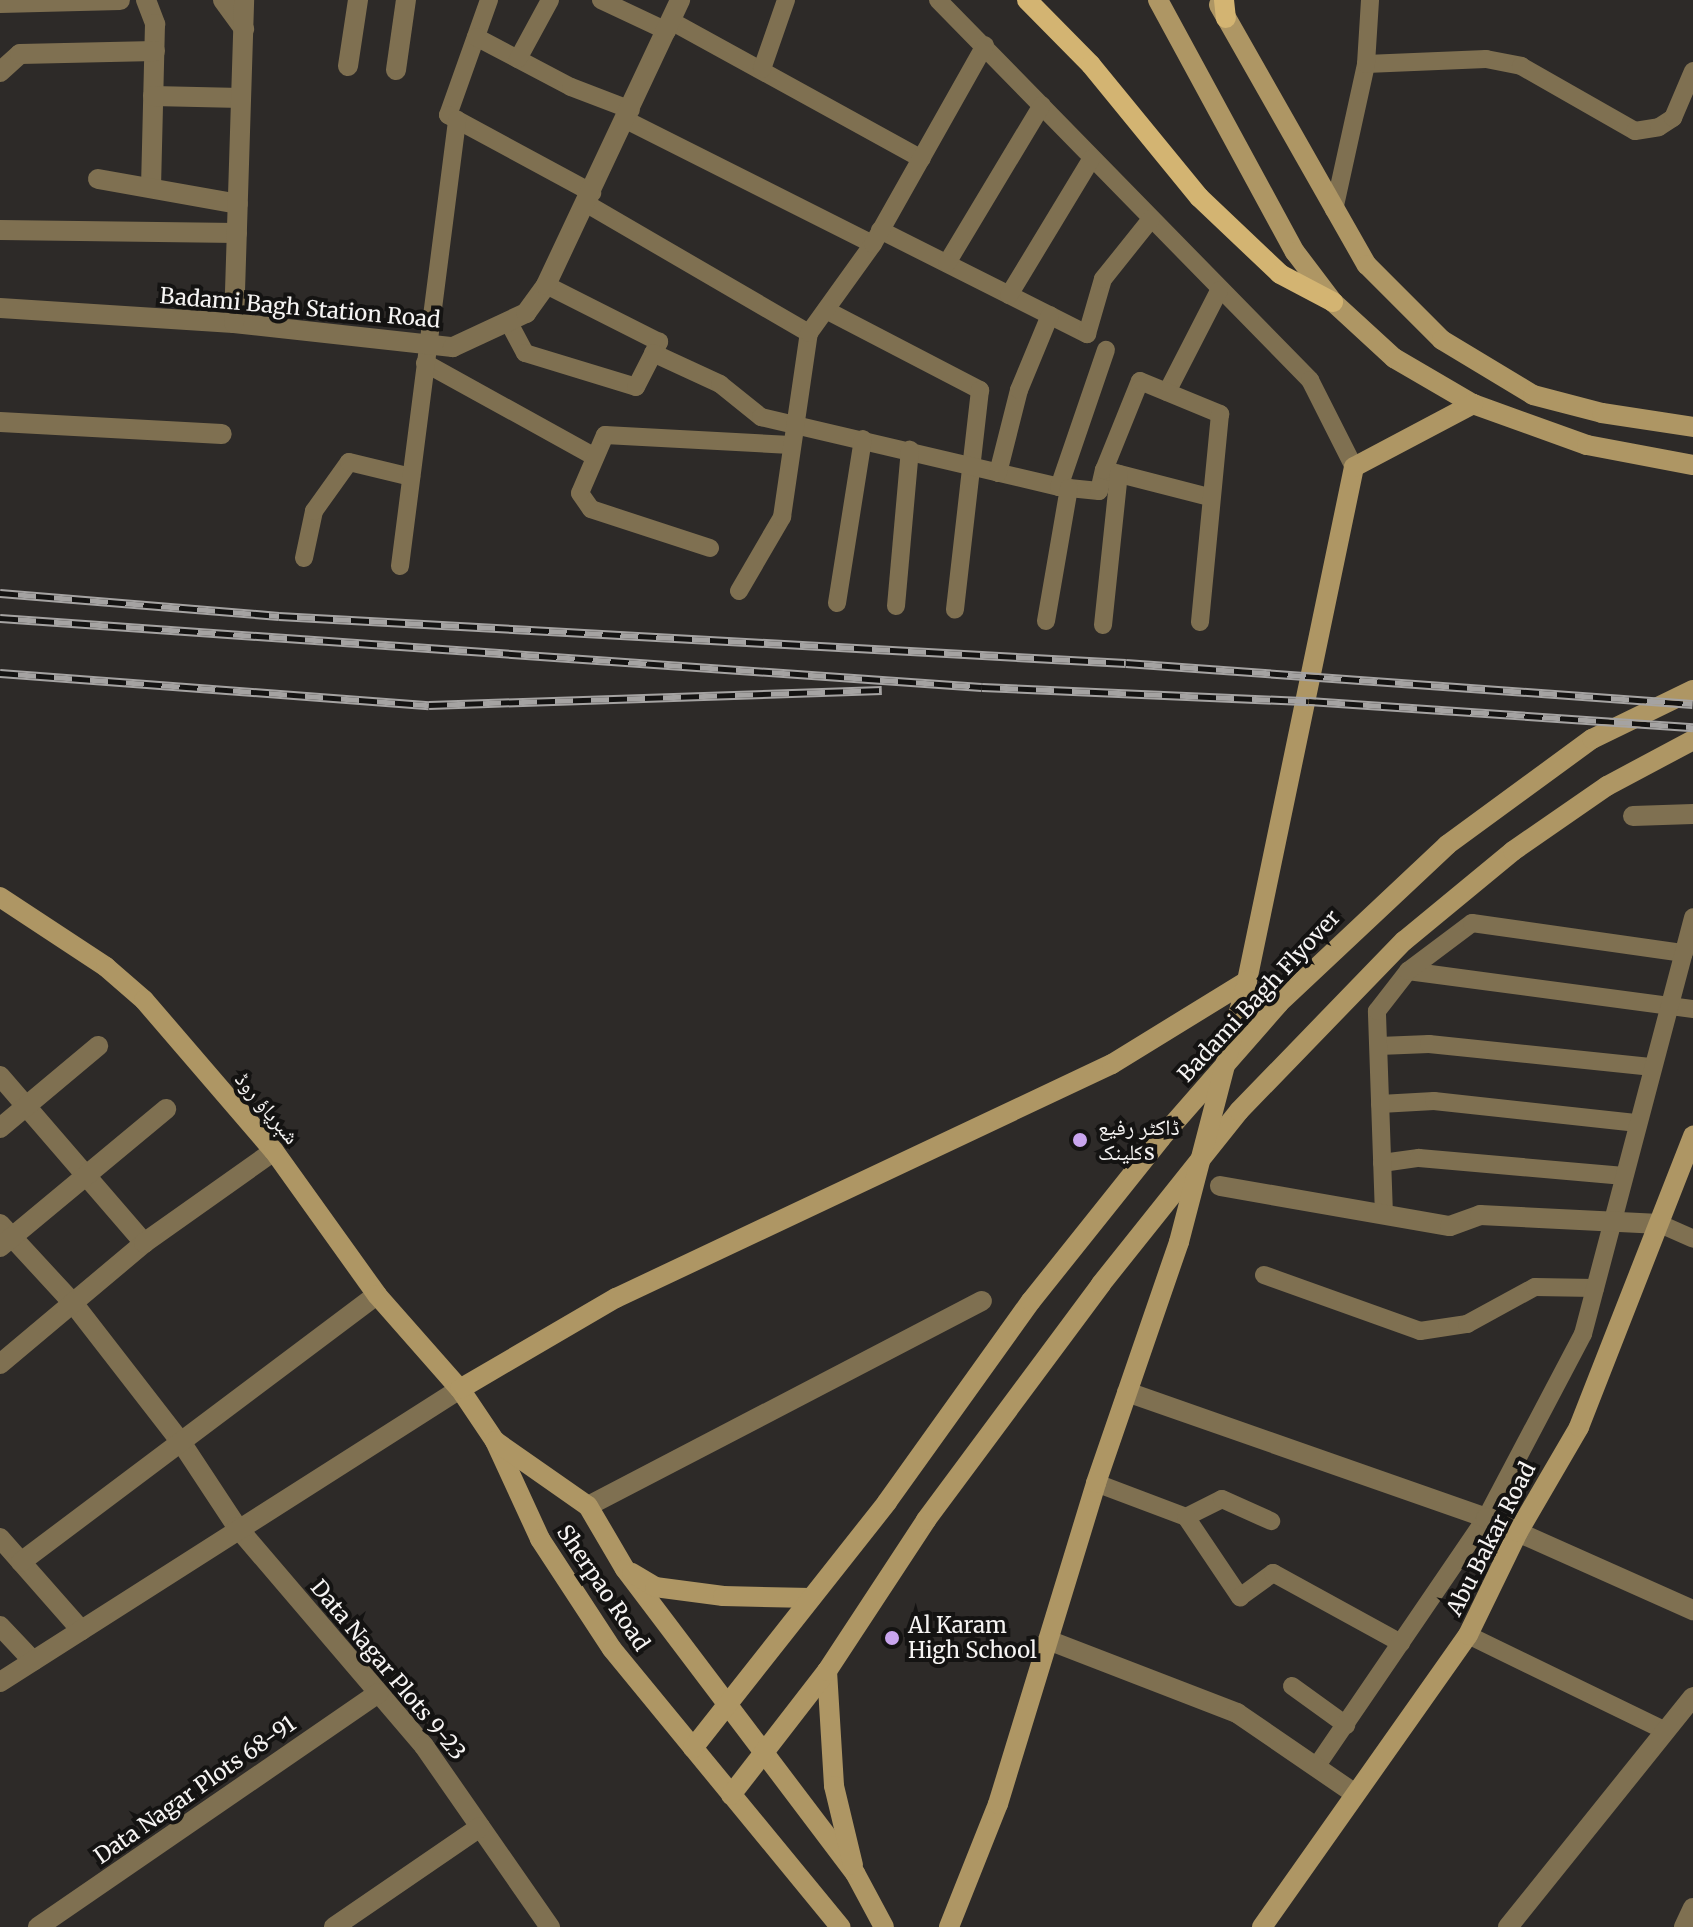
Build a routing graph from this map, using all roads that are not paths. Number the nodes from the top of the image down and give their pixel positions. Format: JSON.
{"nodes":[{"id":1,"x":120,"y":0,"type":"edge"},
{"id":2,"x":146,"y":0,"type":"edge"},
{"id":3,"x":223,"y":0,"type":"edge"},
{"id":4,"x":244,"y":0,"type":"edge"},
{"id":5,"x":358,"y":0,"type":"edge"},
{"id":6,"x":406,"y":0,"type":"edge"},
{"id":7,"x":489,"y":0,"type":"edge"},
{"id":8,"x":550,"y":0,"type":"edge"},
{"id":9,"x":601,"y":0,"type":"edge"},
{"id":10,"x":680,"y":0,"type":"edge"},
{"id":11,"x":786,"y":0,"type":"edge"},
{"id":12,"x":938,"y":0,"type":"edge"},
{"id":13,"x":1027,"y":0,"type":"edge"},
{"id":14,"x":1158,"y":0,"type":"edge"},
{"id":15,"x":1370,"y":0,"type":"edge"},
{"id":16,"x":0,"y":3,"type":"edge"},
{"id":17,"x":1222,"y":6,"type":"edge"},
{"id":18,"x":669,"y":26,"type":"junction"},
{"id":19,"x":244,"y":29,"type":"junction"},
{"id":20,"x":476,"y":37,"type":"junction"},
{"id":21,"x":985,"y":45,"type":"junction"},
{"id":22,"x":155,"y":51,"type":"junction"},
{"id":23,"x":518,"y":59,"type":"junction"},
{"id":24,"x":1366,"y":64,"type":"junction"},
{"id":25,"x":348,"y":66,"type":"dead end"},
{"id":26,"x":762,"y":69,"type":"junction"},
{"id":27,"x":396,"y":70,"type":"dead end"},
{"id":28,"x":1693,"y":71,"type":"edge"},
{"id":29,"x":0,"y":72,"type":"edge"},
{"id":30,"x":153,"y":96,"type":"junction"},
{"id":31,"x":241,"y":98,"type":"junction"},
{"id":32,"x":1042,"y":105,"type":"junction"},
{"id":33,"x":628,"y":115,"type":"junction"},
{"id":34,"x":457,"y":120,"type":"junction"},
{"id":35,"x":1092,"y":158,"type":"junction"},
{"id":36,"x":922,"y":159,"type":"junction"},
{"id":37,"x":98,"y":179,"type":"dead end"},
{"id":38,"x":151,"y":188,"type":"junction"},
{"id":39,"x":589,"y":199,"type":"junction"},
{"id":40,"x":238,"y":204,"type":"junction"},
{"id":41,"x":1334,"y":210,"type":"junction"},
{"id":42,"x":1151,"y":219,"type":"junction"},
{"id":43,"x":0,"y":230,"type":"edge"},
{"id":44,"x":237,"y":233,"type":"junction"},
{"id":45,"x":876,"y":237,"type":"junction"},
{"id":46,"x":947,"y":263,"type":"junction"},
{"id":47,"x":546,"y":285,"type":"junction"},
{"id":48,"x":1219,"y":291,"type":"junction"},
{"id":49,"x":1009,"y":295,"type":"junction"},
{"id":50,"x":1333,"y":302,"type":"junction"},
{"id":51,"x":0,"y":308,"type":"edge"},
{"id":52,"x":826,"y":310,"type":"junction"},
{"id":53,"x":1050,"y":315,"type":"junction"},
{"id":54,"x":508,"y":321,"type":"junction"},
{"id":55,"x":234,"y":323,"type":"junction"},
{"id":56,"x":809,"y":333,"type":"junction"},
{"id":57,"x":1106,"y":350,"type":"dead end"},
{"id":58,"x":653,"y":353,"type":"junction"},
{"id":59,"x":426,"y":354,"type":"junction"},
{"id":60,"x":1167,"y":392,"type":"junction"},
{"id":61,"x":1473,"y":404,"type":"junction"},
{"id":62,"x":0,"y":422,"type":"edge"},
{"id":63,"x":794,"y":422,"type":"junction"},
{"id":64,"x":1693,"y":427,"type":"edge"},
{"id":65,"x":222,"y":434,"type":"dead end"},
{"id":66,"x":863,"y":439,"type":"junction"},
{"id":67,"x":791,"y":445,"type":"junction"},
{"id":68,"x":910,"y":450,"type":"junction"},
{"id":69,"x":595,"y":457,"type":"junction"},
{"id":70,"x":1693,"y":465,"type":"edge"},
{"id":71,"x":971,"y":466,"type":"junction"},
{"id":72,"x":1354,"y":467,"type":"junction"},
{"id":73,"x":1112,"y":472,"type":"junction"},
{"id":74,"x":998,"y":473,"type":"junction"},
{"id":75,"x":411,"y":477,"type":"junction"},
{"id":76,"x":1064,"y":488,"type":"junction"},
{"id":77,"x":1209,"y":497,"type":"junction"},
{"id":78,"x":710,"y":548,"type":"dead end"},
{"id":79,"x":304,"y":558,"type":"dead end"},
{"id":80,"x":400,"y":566,"type":"dead end"},
{"id":81,"x":739,"y":591,"type":"dead end"},
{"id":82,"x":837,"y":603,"type":"dead end"},
{"id":83,"x":896,"y":606,"type":"dead end"},
{"id":84,"x":955,"y":610,"type":"dead end"},
{"id":85,"x":1046,"y":621,"type":"dead end"},
{"id":86,"x":1200,"y":622,"type":"dead end"},
{"id":87,"x":1103,"y":625,"type":"dead end"},
{"id":88,"x":1693,"y":690,"type":"edge"},
{"id":89,"x":1693,"y":740,"type":"edge"},
{"id":90,"x":1693,"y":814,"type":"edge"},
{"id":91,"x":1633,"y":816,"type":"dead end"},
{"id":92,"x":0,"y":897,"type":"edge"},
{"id":93,"x":1693,"y":917,"type":"edge"},
{"id":94,"x":1684,"y":953,"type":"junction"},
{"id":95,"x":1408,"y":971,"type":"junction"},
{"id":96,"x":1247,"y":981,"type":"junction"},
{"id":97,"x":1670,"y":1006,"type":"junction"},
{"id":98,"x":1693,"y":1009,"type":"edge"},
{"id":99,"x":98,"y":1046,"type":"dead end"},
{"id":100,"x":1379,"y":1046,"type":"junction"},
{"id":101,"x":1653,"y":1067,"type":"junction"},
{"id":102,"x":0,"y":1076,"type":"edge"},
{"id":103,"x":1380,"y":1104,"type":"junction"},
{"id":104,"x":26,"y":1107,"type":"junction"},
{"id":105,"x":166,"y":1109,"type":"dead end"},
{"id":106,"x":1638,"y":1123,"type":"junction"},
{"id":107,"x":0,"y":1128,"type":"edge"},
{"id":108,"x":1693,"y":1136,"type":"edge"},
{"id":109,"x":274,"y":1151,"type":"junction"},
{"id":110,"x":1382,"y":1163,"type":"junction"},
{"id":111,"x":86,"y":1176,"type":"junction"},
{"id":112,"x":1624,"y":1176,"type":"junction"},
{"id":113,"x":1220,"y":1186,"type":"dead end"},
{"id":114,"x":1384,"y":1215,"type":"junction"},
{"id":115,"x":1611,"y":1223,"type":"junction"},
{"id":116,"x":1660,"y":1224,"type":"junction"},
{"id":117,"x":4,"y":1236,"type":"edge"},
{"id":118,"x":1693,"y":1239,"type":"edge"},
{"id":119,"x":144,"y":1243,"type":"junction"},
{"id":120,"x":1264,"y":1275,"type":"dead end"},
{"id":121,"x":1595,"y":1288,"type":"junction"},
{"id":122,"x":377,"y":1295,"type":"junction"},
{"id":123,"x":982,"y":1301,"type":"dead end"},
{"id":124,"x":73,"y":1303,"type":"junction"},
{"id":125,"x":0,"y":1364,"type":"edge"},
{"id":126,"x":460,"y":1389,"type":"junction"},
{"id":127,"x":1127,"y":1392,"type":"junction"},
{"id":128,"x":495,"y":1441,"type":"junction"},
{"id":129,"x":181,"y":1442,"type":"junction"},
{"id":130,"x":1096,"y":1483,"type":"junction"},
{"id":131,"x":588,"y":1506,"type":"junction"},
{"id":132,"x":1186,"y":1517,"type":"junction"},
{"id":133,"x":1486,"y":1518,"type":"junction"},
{"id":134,"x":1271,"y":1521,"type":"dead end"},
{"id":135,"x":237,"y":1527,"type":"junction"},
{"id":136,"x":1518,"y":1532,"type":"junction"},
{"id":137,"x":0,"y":1538,"type":"edge"},
{"id":138,"x":21,"y":1562,"type":"junction"},
{"id":139,"x":625,"y":1569,"type":"junction"},
{"id":140,"x":811,"y":1598,"type":"junction"},
{"id":141,"x":1693,"y":1610,"type":"edge"},
{"id":142,"x":0,"y":1626,"type":"edge"},
{"id":143,"x":81,"y":1630,"type":"junction"},
{"id":144,"x":1468,"y":1635,"type":"junction"},
{"id":145,"x":1048,"y":1640,"type":"junction"},
{"id":146,"x":1401,"y":1643,"type":"junction"},
{"id":147,"x":33,"y":1661,"type":"junction"},
{"id":148,"x":827,"y":1671,"type":"junction"},
{"id":149,"x":0,"y":1682,"type":"edge"},
{"id":150,"x":1292,"y":1686,"type":"dead end"},
{"id":151,"x":378,"y":1693,"type":"junction"},
{"id":152,"x":1693,"y":1697,"type":"edge"},
{"id":153,"x":728,"y":1705,"type":"junction"},
{"id":154,"x":1346,"y":1725,"type":"junction"},
{"id":155,"x":1666,"y":1731,"type":"junction"},
{"id":156,"x":693,"y":1748,"type":"junction"},
{"id":157,"x":764,"y":1753,"type":"junction"},
{"id":158,"x":1318,"y":1764,"type":"junction"},
{"id":159,"x":1354,"y":1793,"type":"junction"},
{"id":160,"x":731,"y":1795,"type":"junction"},
{"id":161,"x":480,"y":1827,"type":"junction"},
{"id":162,"x":855,"y":1873,"type":"junction"},
{"id":163,"x":1693,"y":1908,"type":"edge"},
{"id":164,"x":38,"y":1927,"type":"edge"},
{"id":165,"x":334,"y":1927,"type":"edge"},
{"id":166,"x":550,"y":1927,"type":"edge"},
{"id":167,"x":840,"y":1927,"type":"edge"},
{"id":168,"x":884,"y":1927,"type":"edge"},
{"id":169,"x":949,"y":1927,"type":"edge"},
{"id":170,"x":1262,"y":1927,"type":"edge"},
{"id":171,"x":1508,"y":1927,"type":"edge"},
{"id":172,"x":1684,"y":1927,"type":"edge"}],
"edges":[{"from":1,"to":16,"type":"street"},
{"from":2,"to":22,"type":"street"},
{"from":3,"to":19,"type":"street"},
{"from":4,"to":19,"type":"street"},
{"from":5,"to":25,"type":"street"},
{"from":6,"to":27,"type":"street"},
{"from":7,"to":20,"type":"lane"},
{"from":8,"to":23,"type":"lane"},
{"from":9,"to":18,"type":"lane"},
{"from":10,"to":18,"type":"street","name":"Badami Bagh Station Road"},
{"from":11,"to":26,"type":"lane"},
{"from":12,"to":21,"type":"lane"},
{"from":13,"to":50,"type":"main road"},
{"from":14,"to":50,"type":"street"},
{"from":15,"to":24,"type":"lane"},
{"from":17,"to":41,"type":"street"},
{"from":18,"to":26,"type":"lane"},
{"from":18,"to":33,"type":"street","name":"Badami Bagh Station Road"},
{"from":19,"to":31,"type":"street"},
{"from":20,"to":23,"type":"lane"},
{"from":20,"to":34,"type":"lane"},
{"from":21,"to":32,"type":"lane"},
{"from":21,"to":36,"type":"lane"},
{"from":22,"to":29,"type":"street"},
{"from":22,"to":30,"type":"street"},
{"from":23,"to":33,"type":"lane"},
{"from":24,"to":28,"type":"lane"},
{"from":24,"to":41,"type":"lane"},
{"from":26,"to":36,"type":"lane"},
{"from":30,"to":31,"type":"street"},
{"from":30,"to":38,"type":"street"},
{"from":31,"to":40,"type":"street"},
{"from":32,"to":35,"type":"lane"},
{"from":32,"to":46,"type":"lane"},
{"from":33,"to":39,"type":"street","name":"Badami Bagh Station Road"},
{"from":33,"to":45,"type":"lane"},
{"from":34,"to":39,"type":"lane"},
{"from":34,"to":59,"type":"lane"},
{"from":35,"to":42,"type":"lane"},
{"from":35,"to":49,"type":"lane"},
{"from":36,"to":45,"type":"lane"},
{"from":37,"to":38,"type":"street"},
{"from":38,"to":40,"type":"street"},
{"from":39,"to":47,"type":"street","name":"Badami Bagh Station Road"},
{"from":39,"to":56,"type":"lane"},
{"from":40,"to":44,"type":"street"},
{"from":41,"to":64,"type":"street"},
{"from":42,"to":48,"type":"lane"},
{"from":42,"to":53,"type":"lane"},
{"from":43,"to":44,"type":"street"},
{"from":44,"to":55,"type":"street"},
{"from":45,"to":46,"type":"lane"},
{"from":45,"to":52,"type":"lane"},
{"from":46,"to":49,"type":"lane"},
{"from":47,"to":54,"type":"street","name":"Badami Bagh Station Road"},
{"from":47,"to":58,"type":"lane"},
{"from":48,"to":60,"type":"lane"},
{"from":48,"to":72,"type":"lane"},
{"from":49,"to":53,"type":"lane"},
{"from":50,"to":61,"type":"street"},
{"from":51,"to":55,"type":"street","name":"Badami Bagh Station Road"},
{"from":52,"to":56,"type":"lane"},
{"from":52,"to":71,"type":"lane"},
{"from":53,"to":74,"type":"lane"},
{"from":54,"to":58,"type":"lane"},
{"from":54,"to":59,"type":"street","name":"Badami Bagh Station Road"},
{"from":55,"to":59,"type":"street","name":"Badami Bagh Station Road"},
{"from":56,"to":63,"type":"lane"},
{"from":57,"to":76,"type":"lane"},
{"from":58,"to":63,"type":"lane"},
{"from":59,"to":69,"type":"lane"},
{"from":59,"to":75,"type":"lane"},
{"from":60,"to":73,"type":"lane"},
{"from":60,"to":77,"type":"lane"},
{"from":61,"to":70,"type":"street"},
{"from":61,"to":72,"type":"street"},
{"from":62,"to":65,"type":"street"},
{"from":63,"to":66,"type":"lane"},
{"from":63,"to":67,"type":"lane"},
{"from":66,"to":68,"type":"lane"},
{"from":66,"to":82,"type":"lane"},
{"from":67,"to":69,"type":"lane"},
{"from":67,"to":81,"type":"lane"},
{"from":68,"to":71,"type":"lane"},
{"from":68,"to":83,"type":"lane"},
{"from":69,"to":78,"type":"lane"},
{"from":71,"to":74,"type":"lane"},
{"from":71,"to":84,"type":"lane"},
{"from":72,"to":96,"type":"street"},
{"from":73,"to":76,"type":"lane"},
{"from":73,"to":77,"type":"lane"},
{"from":73,"to":87,"type":"lane"},
{"from":74,"to":76,"type":"lane"},
{"from":75,"to":79,"type":"lane"},
{"from":75,"to":80,"type":"lane"},
{"from":76,"to":85,"type":"lane"},
{"from":77,"to":86,"type":"lane"},
{"from":88,"to":140,"type":"street","name":"Badami Bagh Flyover"},
{"from":89,"to":148,"type":"street"},
{"from":90,"to":91,"type":"street"},
{"from":92,"to":109,"type":"street","name":"شېرپاؤ روڈ"},
{"from":93,"to":94,"type":"lane"},
{"from":94,"to":95,"type":"lane"},
{"from":94,"to":97,"type":"lane"},
{"from":95,"to":97,"type":"lane"},
{"from":95,"to":100,"type":"lane"},
{"from":96,"to":126,"type":"street"},
{"from":96,"to":127,"type":"street"},
{"from":97,"to":98,"type":"lane"},
{"from":97,"to":101,"type":"lane"},
{"from":99,"to":104,"type":"street"},
{"from":100,"to":101,"type":"lane"},
{"from":100,"to":103,"type":"lane"},
{"from":101,"to":106,"type":"lane"},
{"from":102,"to":104,"type":"street"},
{"from":103,"to":106,"type":"lane"},
{"from":103,"to":110,"type":"lane"},
{"from":104,"to":107,"type":"street"},
{"from":104,"to":111,"type":"street"},
{"from":105,"to":111,"type":"street"},
{"from":106,"to":112,"type":"lane"},
{"from":108,"to":116,"type":"street","name":"Abu Bakar Road"},
{"from":109,"to":119,"type":"street"},
{"from":109,"to":122,"type":"street","name":"شېرپاؤ روڈ"},
{"from":110,"to":112,"type":"lane"},
{"from":110,"to":114,"type":"lane"},
{"from":111,"to":117,"type":"street"},
{"from":111,"to":119,"type":"street"},
{"from":112,"to":115,"type":"lane"},
{"from":113,"to":114,"type":"street"},
{"from":114,"to":115,"type":"street"},
{"from":115,"to":116,"type":"street"},
{"from":115,"to":121,"type":"lane"},
{"from":116,"to":118,"type":"lane"},
{"from":116,"to":136,"type":"street","name":"Abu Bakar Road"},
{"from":117,"to":124,"type":"street","name":"Data Nagar Plots 9-23"},
{"from":119,"to":124,"type":"street"},
{"from":120,"to":121,"type":"lane"},
{"from":121,"to":133,"type":"lane"},
{"from":122,"to":126,"type":"street","name":"شېرپاؤ روڈ"},
{"from":122,"to":129,"type":"street"},
{"from":123,"to":131,"type":"street"},
{"from":124,"to":125,"type":"street"},
{"from":124,"to":129,"type":"street","name":"Data Nagar Plots 9-23"},
{"from":126,"to":128,"type":"street","name":"Sherpao Road"},
{"from":126,"to":135,"type":"street"},
{"from":127,"to":130,"type":"street"},
{"from":127,"to":133,"type":"street"},
{"from":128,"to":131,"type":"street","name":"Sherpao Road"},
{"from":128,"to":156,"type":"street","name":"Sherpao Road"},
{"from":129,"to":135,"type":"street","name":"Data Nagar Plots 9-23"},
{"from":129,"to":138,"type":"street"},
{"from":130,"to":132,"type":"lane"},
{"from":130,"to":145,"type":"street"},
{"from":131,"to":139,"type":"street","name":"Sherpao Road"},
{"from":132,"to":134,"type":"lane"},
{"from":132,"to":146,"type":"lane"},
{"from":133,"to":136,"type":"street"},
{"from":133,"to":146,"type":"lane"},
{"from":135,"to":143,"type":"street"},
{"from":135,"to":151,"type":"street","name":"Data Nagar Plots 9-23"},
{"from":136,"to":141,"type":"street"},
{"from":136,"to":144,"type":"street","name":"Abu Bakar Road"},
{"from":137,"to":138,"type":"street"},
{"from":138,"to":143,"type":"street"},
{"from":139,"to":140,"type":"street"},
{"from":139,"to":153,"type":"street","name":"Sherpao Road"},
{"from":140,"to":153,"type":"street","name":"Badami Bagh Flyover"},
{"from":142,"to":147,"type":"street"},
{"from":143,"to":147,"type":"street"},
{"from":144,"to":155,"type":"lane"},
{"from":144,"to":159,"type":"street","name":"Abu Bakar Road"},
{"from":145,"to":158,"type":"street"},
{"from":145,"to":169,"type":"street"},
{"from":146,"to":154,"type":"lane"},
{"from":147,"to":149,"type":"street"},
{"from":148,"to":157,"type":"street"},
{"from":148,"to":162,"type":"street"},
{"from":150,"to":154,"type":"lane"},
{"from":151,"to":161,"type":"street","name":"Data Nagar Plots 9-23"},
{"from":151,"to":164,"type":"street","name":"Data Nagar Plots 68-91"},
{"from":152,"to":155,"type":"street"},
{"from":153,"to":156,"type":"street","name":"Badami Bagh Flyover"},
{"from":153,"to":157,"type":"street","name":"Sherpao Road"},
{"from":154,"to":158,"type":"lane"},
{"from":155,"to":171,"type":"street"},
{"from":156,"to":160,"type":"street","name":"Sherpao Road"},
{"from":157,"to":160,"type":"street"},
{"from":157,"to":162,"type":"street","name":"Sherpao Road"},
{"from":158,"to":159,"type":"street"},
{"from":159,"to":170,"type":"street","name":"Abu Bakar Road"},
{"from":160,"to":167,"type":"street","name":"Sherpao Road"},
{"from":161,"to":165,"type":"street"},
{"from":161,"to":166,"type":"street","name":"Data Nagar Plots 9-23"},
{"from":162,"to":168,"type":"street"},
{"from":163,"to":172,"type":"street"}]}
